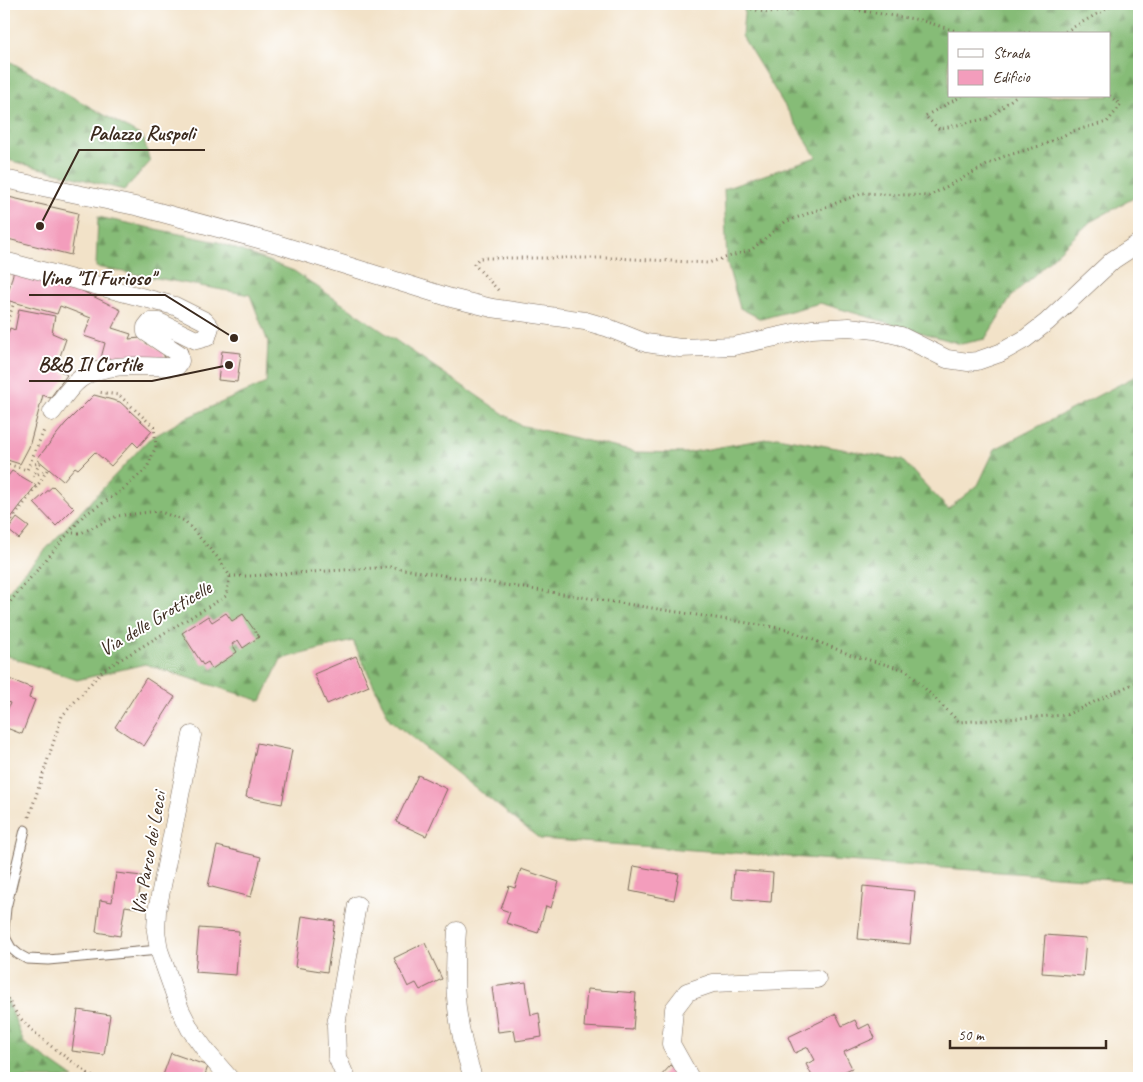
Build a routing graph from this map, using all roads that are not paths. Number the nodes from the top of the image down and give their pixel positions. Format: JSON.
{"nodes":[{"id":1,"x":4,"y":179,"type":"edge"},
{"id":2,"x":1139,"y":243,"type":"edge"},
{"id":3,"x":4,"y":261,"type":"edge"},
{"id":4,"x":52,"y":412,"type":"dead end"},
{"id":5,"x":192,"y":735,"type":"dead end"},
{"id":6,"x":25,"y":830,"type":"road end"},
{"id":7,"x":357,"y":905,"type":"dead end"},
{"id":8,"x":457,"y":931,"type":"dead end"},
{"id":9,"x":159,"y":950,"type":"junction"},
{"id":10,"x":818,"y":979,"type":"dead end"},
{"id":11,"x":229,"y":1078,"type":"edge"},
{"id":12,"x":346,"y":1078,"type":"edge"},
{"id":13,"x":473,"y":1078,"type":"edge"},
{"id":14,"x":690,"y":1078,"type":"edge"}],
"edges":[{"from":1,"to":2,"type":"street"},
{"from":3,"to":4,"type":"street"},
{"from":5,"to":9,"type":"street","name":"Via Parco dei Lecci"},
{"from":6,"to":9,"type":"lane"},
{"from":7,"to":12,"type":"street"},
{"from":8,"to":13,"type":"street"},
{"from":9,"to":11,"type":"street","name":"Via Parco dei Lecci"},
{"from":10,"to":14,"type":"street"}]}
